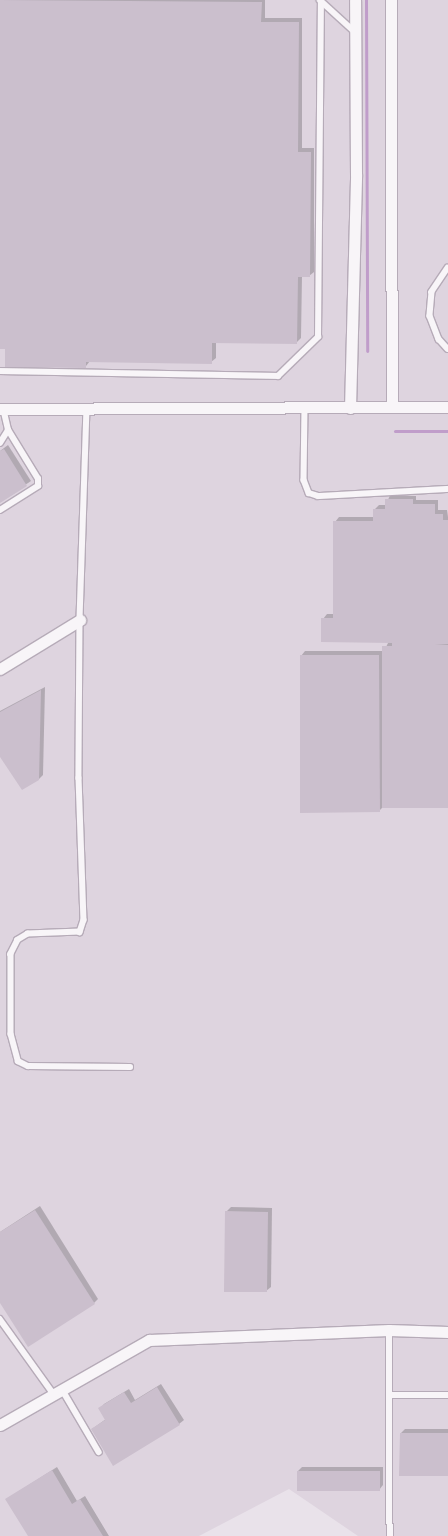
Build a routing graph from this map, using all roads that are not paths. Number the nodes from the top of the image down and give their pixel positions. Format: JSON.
{"nodes":[{"id":1,"x":355,"y":0,"type":"edge"},
{"id":2,"x":391,"y":0,"type":"edge"},
{"id":3,"x":321,"y":1,"type":"edge"},
{"id":4,"x":356,"y":32,"type":"junction"},
{"id":5,"x":448,"y":268,"type":"edge"},
{"id":6,"x":448,"y":348,"type":"edge"},
{"id":7,"x":0,"y":371,"type":"edge"},
{"id":8,"x":392,"y":407,"type":"junction"},
{"id":9,"x":448,"y":407,"type":"edge"},
{"id":10,"x":87,"y":408,"type":"junction"},
{"id":11,"x":305,"y":408,"type":"junction"},
{"id":12,"x":350,"y":408,"type":"junction"},
{"id":13,"x":2,"y":409,"type":"edge"},
{"id":14,"x":8,"y":430,"type":"junction"},
{"id":15,"x":0,"y":443,"type":"edge"},
{"id":16,"x":448,"y":489,"type":"edge"},
{"id":17,"x":0,"y":510,"type":"edge"},
{"id":18,"x":80,"y":620,"type":"junction"},
{"id":19,"x":0,"y":669,"type":"edge"},
{"id":20,"x":130,"y":1067,"type":"dead end"},
{"id":21,"x":0,"y":1319,"type":"edge"},
{"id":22,"x":389,"y":1330,"type":"junction"},
{"id":23,"x":448,"y":1332,"type":"edge"},
{"id":24,"x":58,"y":1391,"type":"junction"},
{"id":25,"x":390,"y":1395,"type":"junction"},
{"id":26,"x":448,"y":1395,"type":"edge"},
{"id":27,"x":0,"y":1426,"type":"edge"},
{"id":28,"x":99,"y":1452,"type":"dead end"},
{"id":29,"x":390,"y":1536,"type":"edge"}],
"edges":[{"from":1,"to":4,"type":"street"},
{"from":2,"to":8,"type":"street"},
{"from":3,"to":4,"type":"lane"},
{"from":3,"to":7,"type":"lane"},
{"from":4,"to":12,"type":"street"},
{"from":5,"to":6,"type":"lane"},
{"from":8,"to":9,"type":"street"},
{"from":8,"to":12,"type":"street"},
{"from":10,"to":11,"type":"street"},
{"from":10,"to":13,"type":"street"},
{"from":10,"to":18,"type":"lane"},
{"from":11,"to":12,"type":"street"},
{"from":11,"to":16,"type":"lane"},
{"from":13,"to":14,"type":"lane"},
{"from":14,"to":15,"type":"lane"},
{"from":14,"to":17,"type":"lane"},
{"from":18,"to":19,"type":"street"},
{"from":18,"to":20,"type":"lane"},
{"from":21,"to":24,"type":"lane"},
{"from":22,"to":23,"type":"street"},
{"from":22,"to":24,"type":"street"},
{"from":22,"to":25,"type":"lane"},
{"from":24,"to":27,"type":"street"},
{"from":24,"to":28,"type":"lane"},
{"from":25,"to":26,"type":"lane"},
{"from":25,"to":29,"type":"lane"}]}
